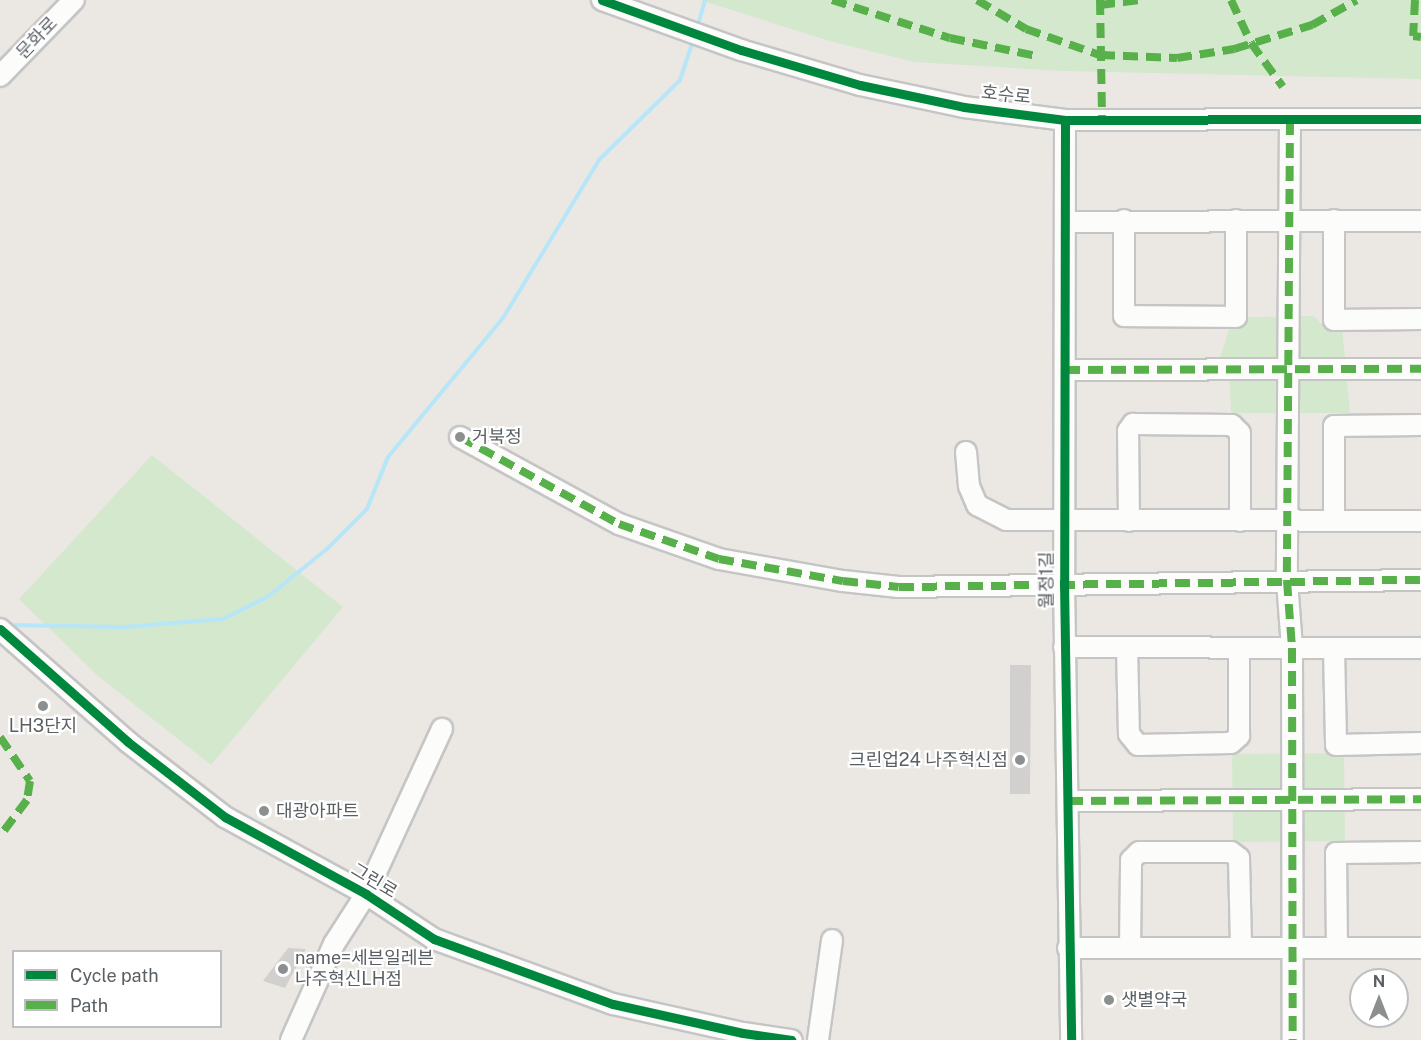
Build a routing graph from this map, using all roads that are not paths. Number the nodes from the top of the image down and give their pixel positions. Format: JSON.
{"nodes":[{"id":1,"x":74,"y":0,"type":"edge"},
{"id":2,"x":602,"y":0,"type":"edge"},
{"id":3,"x":0,"y":76,"type":"edge"},
{"id":4,"x":1421,"y":118,"type":"edge"},
{"id":5,"x":1065,"y":120,"type":"junction"},
{"id":6,"x":1290,"y":120,"type":"junction"},
{"id":7,"x":1124,"y":220,"type":"junction"},
{"id":8,"x":1236,"y":220,"type":"junction"},
{"id":9,"x":1289,"y":220,"type":"junction"},
{"id":10,"x":1334,"y":220,"type":"junction"},
{"id":11,"x":1421,"y":221,"type":"edge"},
{"id":12,"x":1066,"y":222,"type":"junction"},
{"id":13,"x":1421,"y":320,"type":"edge"},
{"id":14,"x":1065,"y":369,"type":"junction"},
{"id":15,"x":1288,"y":369,"type":"junction"},
{"id":16,"x":1421,"y":369,"type":"edge"},
{"id":17,"x":1421,"y":425,"type":"edge"},
{"id":18,"x":460,"y":437,"type":"dead end"},
{"id":19,"x":966,"y":452,"type":"dead end"},
{"id":20,"x":1129,"y":521,"type":"junction"},
{"id":21,"x":1240,"y":521,"type":"junction"},
{"id":22,"x":1287,"y":521,"type":"junction"},
{"id":23,"x":1334,"y":521,"type":"junction"},
{"id":24,"x":1421,"y":521,"type":"edge"},
{"id":25,"x":1064,"y":522,"type":"junction"},
{"id":26,"x":1421,"y":580,"type":"edge"},
{"id":27,"x":1287,"y":581,"type":"junction"},
{"id":28,"x":1064,"y":582,"type":"junction"},
{"id":29,"x":0,"y":629,"type":"edge"},
{"id":30,"x":1064,"y":647,"type":"junction"},
{"id":31,"x":1127,"y":648,"type":"junction"},
{"id":32,"x":1239,"y":648,"type":"junction"},
{"id":33,"x":1292,"y":648,"type":"junction"},
{"id":34,"x":1334,"y":648,"type":"junction"},
{"id":35,"x":1421,"y":648,"type":"edge"},
{"id":36,"x":442,"y":729,"type":"dead end"},
{"id":37,"x":1421,"y":743,"type":"edge"},
{"id":38,"x":1421,"y":799,"type":"edge"},
{"id":39,"x":1292,"y":800,"type":"junction"},
{"id":40,"x":1068,"y":801,"type":"junction"},
{"id":41,"x":1421,"y":852,"type":"edge"},
{"id":42,"x":366,"y":894,"type":"junction"},
{"id":43,"x":832,"y":940,"type":"dead end"},
{"id":44,"x":1068,"y":948,"type":"junction"},
{"id":45,"x":1131,"y":948,"type":"junction"},
{"id":46,"x":1240,"y":948,"type":"junction"},
{"id":47,"x":1292,"y":948,"type":"junction"},
{"id":48,"x":1337,"y":948,"type":"junction"},
{"id":49,"x":1421,"y":948,"type":"edge"},
{"id":50,"x":291,"y":1040,"type":"edge"},
{"id":51,"x":791,"y":1040,"type":"edge"},
{"id":52,"x":818,"y":1040,"type":"edge"},
{"id":53,"x":1071,"y":1040,"type":"edge"},
{"id":54,"x":1293,"y":1040,"type":"edge"}],
"edges":[{"from":1,"to":3,"type":"street","name":"문화로"},
{"from":2,"to":5,"type":"street","name":"호수로"},
{"from":4,"to":6,"type":"street","name":"호수로"},
{"from":5,"to":6,"type":"street","name":"호수로"},
{"from":5,"to":12,"type":"street","name":"월정1길"},
{"from":6,"to":9,"type":"street"},
{"from":7,"to":8,"type":"street"},
{"from":7,"to":8,"type":"street"},
{"from":7,"to":12,"type":"street"},
{"from":8,"to":9,"type":"street"},
{"from":9,"to":10,"type":"street"},
{"from":9,"to":15,"type":"street"},
{"from":10,"to":11,"type":"street"},
{"from":10,"to":13,"type":"street"},
{"from":12,"to":14,"type":"street","name":"월정1길"},
{"from":14,"to":15,"type":"street"},
{"from":14,"to":25,"type":"street","name":"월정1길"},
{"from":15,"to":16,"type":"street"},
{"from":15,"to":22,"type":"street"},
{"from":17,"to":23,"type":"street"},
{"from":18,"to":28,"type":"street"},
{"from":19,"to":25,"type":"street"},
{"from":20,"to":21,"type":"street"},
{"from":20,"to":21,"type":"street"},
{"from":20,"to":25,"type":"street"},
{"from":21,"to":22,"type":"street"},
{"from":22,"to":23,"type":"street"},
{"from":22,"to":27,"type":"street"},
{"from":23,"to":24,"type":"street"},
{"from":25,"to":28,"type":"street","name":"월정1길"},
{"from":26,"to":27,"type":"street"},
{"from":27,"to":28,"type":"street"},
{"from":27,"to":33,"type":"street"},
{"from":28,"to":30,"type":"street","name":"월정1길"},
{"from":29,"to":42,"type":"street","name":"그린로"},
{"from":30,"to":31,"type":"street"},
{"from":30,"to":40,"type":"street","name":"월정1길"},
{"from":31,"to":32,"type":"street"},
{"from":31,"to":32,"type":"street"},
{"from":32,"to":33,"type":"street"},
{"from":33,"to":34,"type":"street"},
{"from":33,"to":39,"type":"street"},
{"from":34,"to":35,"type":"street"},
{"from":34,"to":37,"type":"street"},
{"from":36,"to":42,"type":"street"},
{"from":38,"to":39,"type":"street"},
{"from":39,"to":40,"type":"street"},
{"from":39,"to":47,"type":"street"},
{"from":40,"to":44,"type":"street","name":"월정1길"},
{"from":41,"to":48,"type":"street"},
{"from":42,"to":50,"type":"street"},
{"from":42,"to":51,"type":"street","name":"그린로"},
{"from":43,"to":52,"type":"street"},
{"from":44,"to":45,"type":"street"},
{"from":44,"to":53,"type":"street","name":"월정1길"},
{"from":45,"to":46,"type":"street"},
{"from":45,"to":46,"type":"street"},
{"from":46,"to":47,"type":"street"},
{"from":47,"to":48,"type":"street"},
{"from":47,"to":54,"type":"street"},
{"from":48,"to":49,"type":"street"}]}
